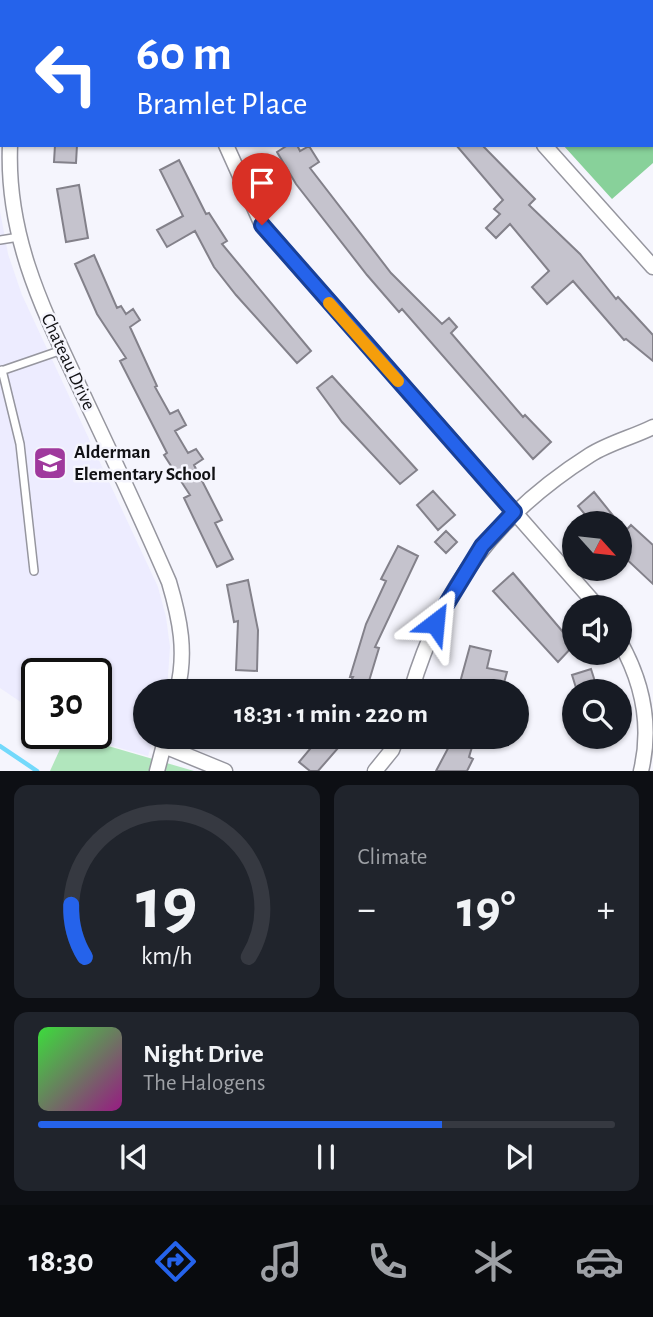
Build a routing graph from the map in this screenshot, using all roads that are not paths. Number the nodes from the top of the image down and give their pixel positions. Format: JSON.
{"nodes":[{"id":1,"x":227,"y":147,"type":"edge"},
{"id":2,"x":546,"y":147,"type":"edge"},
{"id":3,"x":7,"y":152,"type":"edge"},
{"id":4,"x":19,"y":237,"type":"junction"},
{"id":5,"x":0,"y":240,"type":"edge"},
{"id":6,"x":653,"y":267,"type":"edge"},
{"id":7,"x":62,"y":350,"type":"junction"},
{"id":8,"x":1,"y":371,"type":"edge"},
{"id":9,"x":653,"y":427,"type":"edge"},
{"id":10,"x":514,"y":512,"type":"junction"},
{"id":11,"x":34,"y":571,"type":"dead end"},
{"id":12,"x":587,"y":595,"type":"edge"},
{"id":13,"x":630,"y":665,"type":"edge"},
{"id":14,"x":180,"y":679,"type":"edge"},
{"id":15,"x":415,"y":679,"type":"edge"},
{"id":16,"x":163,"y":749,"type":"edge"},
{"id":17,"x":179,"y":749,"type":"edge"},
{"id":18,"x":393,"y":749,"type":"edge"},
{"id":19,"x":157,"y":771,"type":"edge"},
{"id":20,"x":225,"y":771,"type":"edge"},
{"id":21,"x":376,"y":771,"type":"edge"},
{"id":22,"x":640,"y":771,"type":"edge"}],
"edges":[{"from":1,"to":10,"type":"street"},
{"from":2,"to":6,"type":"street"},
{"from":3,"to":4,"type":"street","name":"Chateau Drive"},
{"from":4,"to":5,"type":"lane"},
{"from":4,"to":7,"type":"street","name":"Chateau Drive"},
{"from":7,"to":8,"type":"lane"},
{"from":7,"to":14,"type":"street","name":"Chateau Drive"},
{"from":8,"to":11,"type":"lane"},
{"from":9,"to":10,"type":"street"},
{"from":10,"to":12,"type":"street"},
{"from":10,"to":15,"type":"street"},
{"from":13,"to":22,"type":"street"},
{"from":16,"to":19,"type":"street"},
{"from":17,"to":20,"type":"street"},
{"from":18,"to":21,"type":"street"}]}
